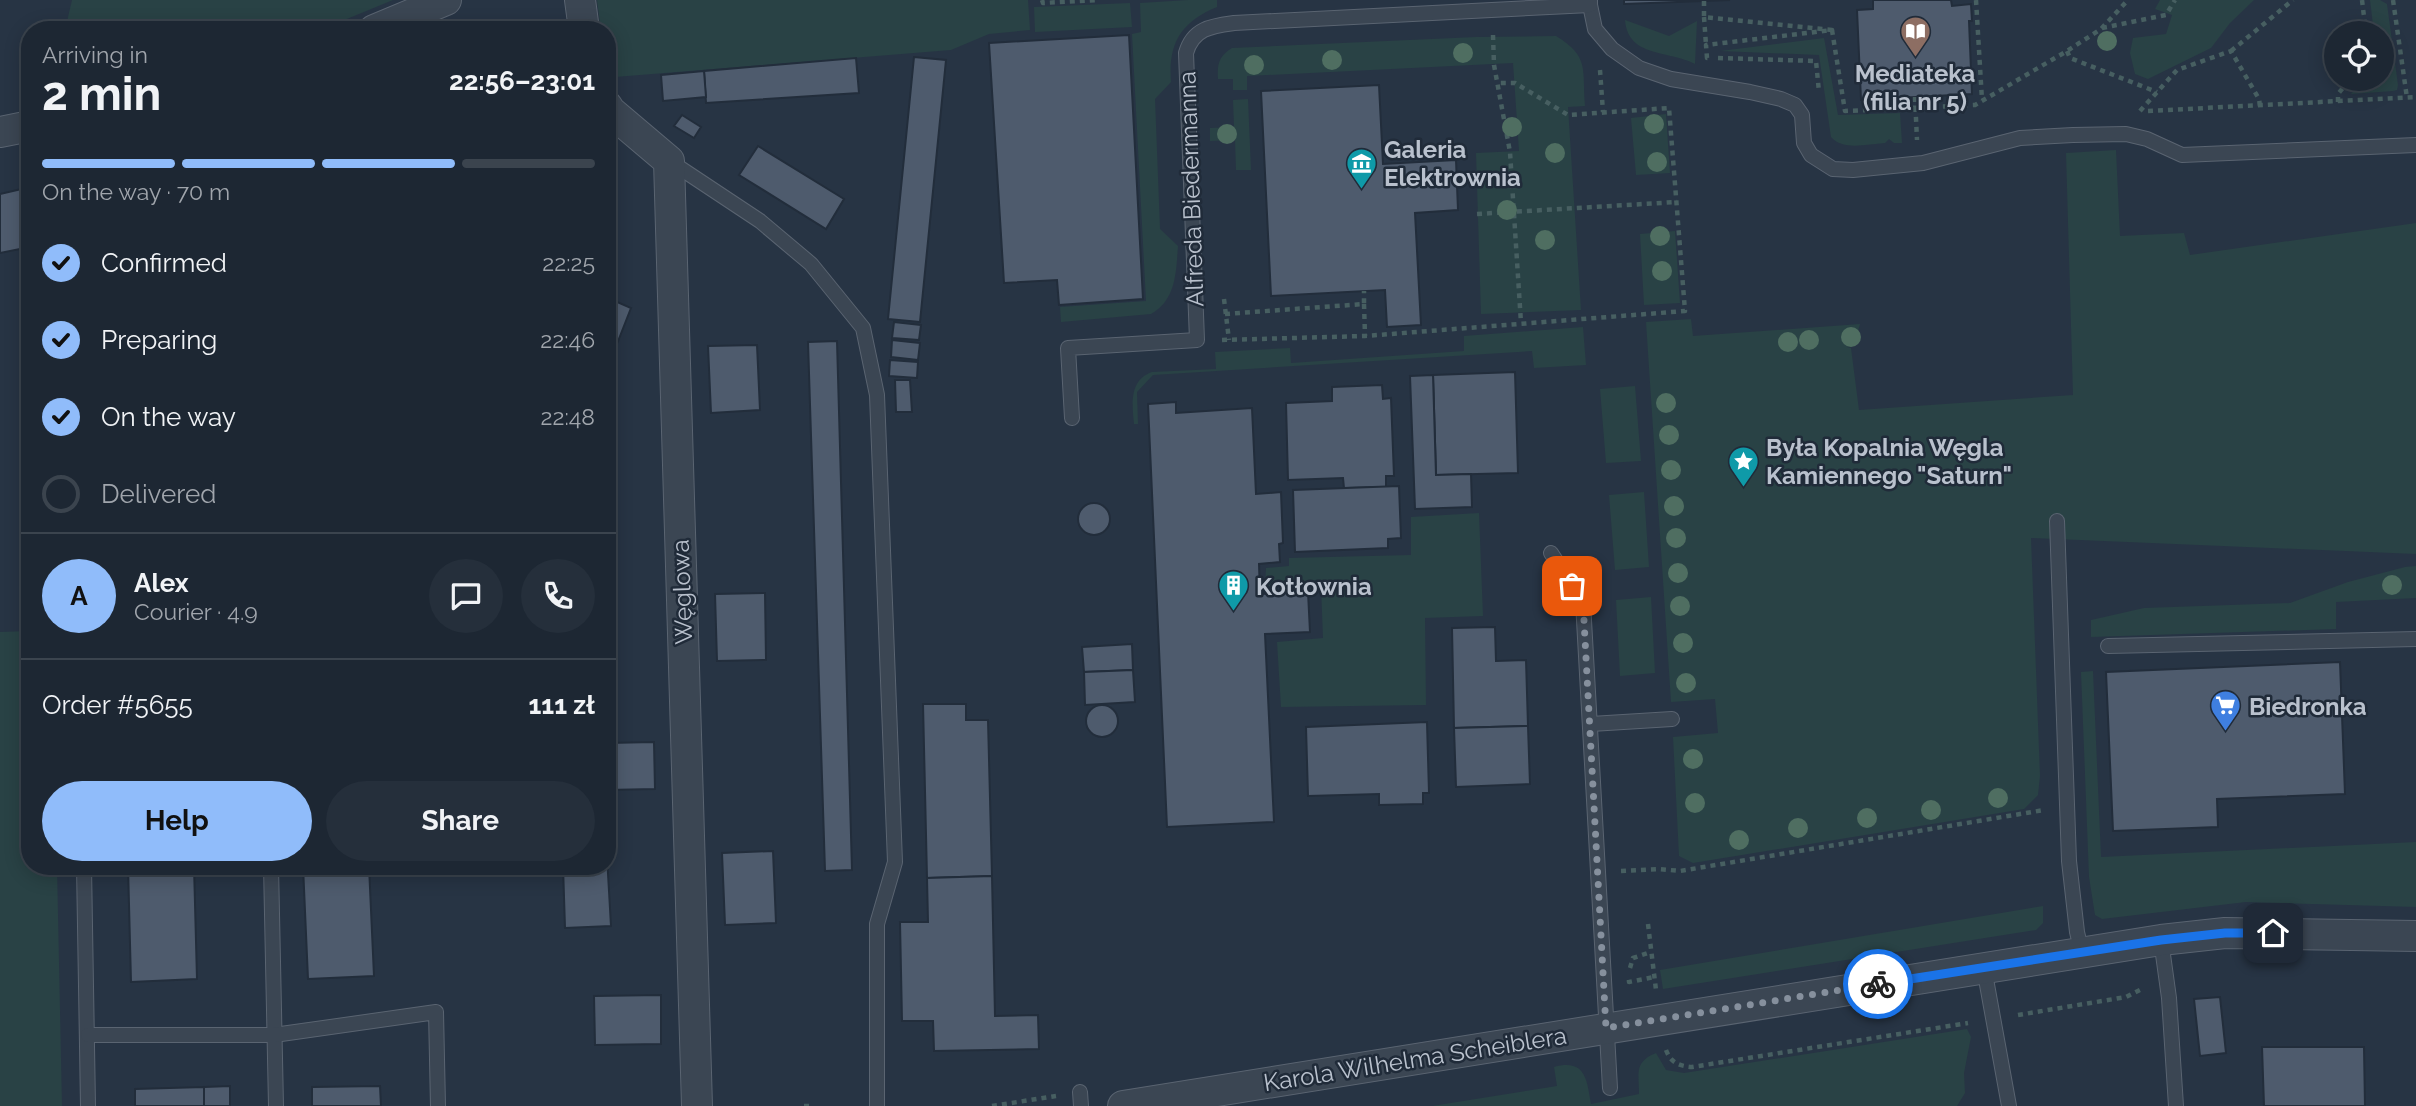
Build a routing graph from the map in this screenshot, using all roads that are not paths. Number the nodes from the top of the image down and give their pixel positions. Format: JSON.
{"nodes":[{"id":1,"x":446,"y":0,"type":"edge"},
{"id":2,"x":580,"y":0,"type":"edge"},
{"id":3,"x":1590,"y":3,"type":"edge"},
{"id":4,"x":396,"y":21,"type":"edge"},
{"id":5,"x":583,"y":21,"type":"edge"},
{"id":6,"x":616,"y":116,"type":"edge"},
{"id":7,"x":21,"y":128,"type":"edge"},
{"id":8,"x":0,"y":132,"type":"edge"},
{"id":9,"x":2416,"y":145,"type":"edge"},
{"id":10,"x":669,"y":161,"type":"junction"},
{"id":11,"x":1072,"y":418,"type":"dead end"},
{"id":12,"x":2057,"y":521,"type":"dead end"},
{"id":13,"x":1550,"y":553,"type":"dead end"},
{"id":14,"x":2416,"y":639,"type":"edge"},
{"id":15,"x":2108,"y":646,"type":"dead end"},
{"id":16,"x":1672,"y":719,"type":"dead end"},
{"id":17,"x":1591,"y":724,"type":"junction"},
{"id":18,"x":84,"y":875,"type":"edge"},
{"id":19,"x":271,"y":875,"type":"edge"},
{"id":20,"x":2416,"y":936,"type":"edge"},
{"id":21,"x":2161,"y":940,"type":"junction"},
{"id":22,"x":2082,"y":953,"type":"junction"},
{"id":23,"x":1984,"y":968,"type":"junction"},
{"id":24,"x":1606,"y":1028,"type":"junction"},
{"id":25,"x":88,"y":1035,"type":"junction"},
{"id":26,"x":274,"y":1035,"type":"junction"},
{"id":27,"x":1610,"y":1088,"type":"dead end"},
{"id":28,"x":88,"y":1106,"type":"edge"},
{"id":29,"x":276,"y":1106,"type":"edge"},
{"id":30,"x":438,"y":1106,"type":"edge"},
{"id":31,"x":697,"y":1106,"type":"edge"},
{"id":32,"x":877,"y":1106,"type":"edge"},
{"id":33,"x":1123,"y":1106,"type":"edge"},
{"id":34,"x":2009,"y":1106,"type":"edge"},
{"id":35,"x":2176,"y":1106,"type":"edge"}],
"edges":[{"from":1,"to":4,"type":"street"},
{"from":2,"to":5,"type":"street"},
{"from":3,"to":9,"type":"lane"},
{"from":3,"to":11,"type":"lane","name":"Alfreda Biedermanna"},
{"from":6,"to":10,"type":"street"},
{"from":7,"to":8,"type":"street"},
{"from":10,"to":31,"type":"street","name":"Węglowa"},
{"from":10,"to":32,"type":"lane"},
{"from":12,"to":22,"type":"lane"},
{"from":13,"to":17,"type":"lane"},
{"from":14,"to":15,"type":"lane"},
{"from":16,"to":17,"type":"lane"},
{"from":17,"to":24,"type":"lane"},
{"from":18,"to":25,"type":"lane"},
{"from":19,"to":26,"type":"lane"},
{"from":20,"to":21,"type":"street","name":"Karola Wilhelma Scheiblera"},
{"from":21,"to":22,"type":"street","name":"Karola Wilhelma Scheiblera"},
{"from":21,"to":35,"type":"lane"},
{"from":22,"to":23,"type":"street","name":"Karola Wilhelma Scheiblera"},
{"from":23,"to":24,"type":"street","name":"Karola Wilhelma Scheiblera"},
{"from":23,"to":34,"type":"lane"},
{"from":24,"to":27,"type":"lane"},
{"from":24,"to":33,"type":"street","name":"Karola Wilhelma Scheiblera"},
{"from":25,"to":26,"type":"lane"},
{"from":25,"to":28,"type":"lane"},
{"from":26,"to":29,"type":"lane"},
{"from":26,"to":30,"type":"lane"}]}
